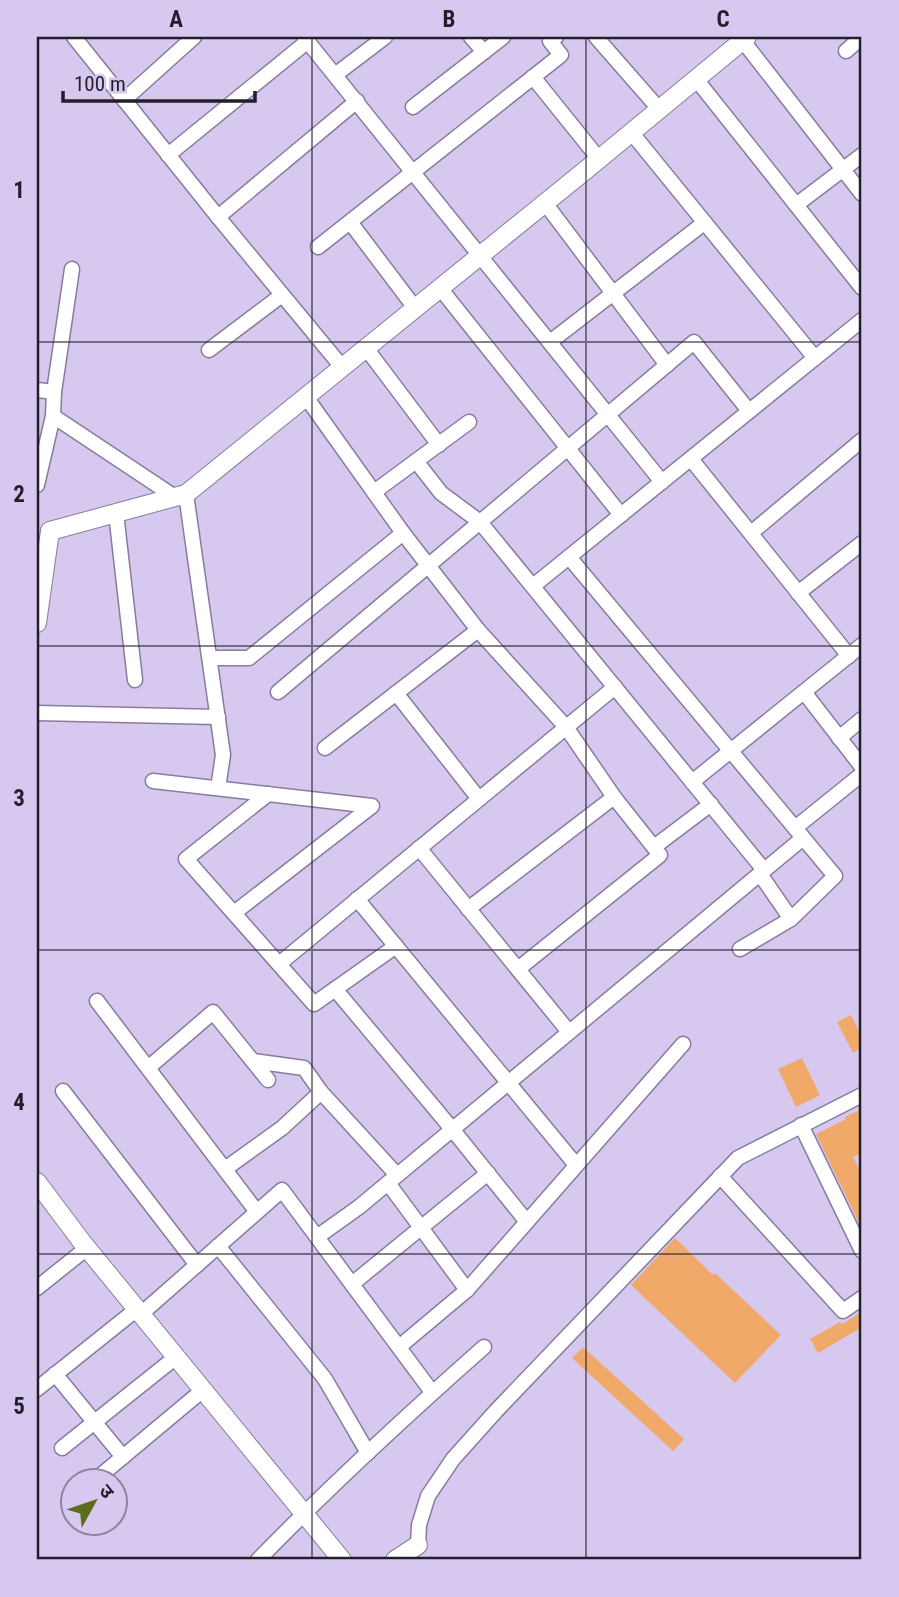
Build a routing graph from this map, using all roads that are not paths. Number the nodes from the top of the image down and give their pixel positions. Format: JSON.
{"nodes":[{"id":1,"x":74,"y":37,"type":"edge"},
{"id":2,"x":194,"y":37,"type":"edge"},
{"id":3,"x":385,"y":37,"type":"edge"},
{"id":4,"x":471,"y":37,"type":"edge"},
{"id":5,"x":503,"y":37,"type":"edge"},
{"id":6,"x":556,"y":37,"type":"edge"},
{"id":7,"x":596,"y":37,"type":"edge"},
{"id":8,"x":862,"y":37,"type":"edge"},
{"id":9,"x":744,"y":38,"type":"edge"},
{"id":10,"x":306,"y":39,"type":"edge"},
{"id":11,"x":846,"y":51,"type":"dead end"},
{"id":12,"x":484,"y":52,"type":"junction"},
{"id":13,"x":335,"y":75,"type":"junction"},
{"id":14,"x":533,"y":77,"type":"junction"},
{"id":15,"x":696,"y":79,"type":"junction"},
{"id":16,"x":124,"y":100,"type":"junction"},
{"id":17,"x":357,"y":102,"type":"junction"},
{"id":18,"x":413,"y":107,"type":"dead end"},
{"id":19,"x":659,"y":109,"type":"junction"},
{"id":20,"x":631,"y":132,"type":"junction"},
{"id":21,"x":168,"y":155,"type":"junction"},
{"id":22,"x":862,"y":155,"type":"edge"},
{"id":23,"x":598,"y":159,"type":"junction"},
{"id":24,"x":843,"y":169,"type":"junction"},
{"id":25,"x":413,"y":172,"type":"junction"},
{"id":26,"x":862,"y":194,"type":"edge"},
{"id":27,"x":545,"y":203,"type":"junction"},
{"id":28,"x":796,"y":205,"type":"junction"},
{"id":29,"x":218,"y":217,"type":"junction"},
{"id":30,"x":350,"y":222,"type":"junction"},
{"id":31,"x":704,"y":223,"type":"junction"},
{"id":32,"x":318,"y":247,"type":"dead end"},
{"id":33,"x":481,"y":255,"type":"junction"},
{"id":34,"x":72,"y":269,"type":"dead end"},
{"id":35,"x":440,"y":288,"type":"junction"},
{"id":36,"x":862,"y":288,"type":"edge"},
{"id":37,"x":613,"y":293,"type":"junction"},
{"id":38,"x":282,"y":295,"type":"junction"},
{"id":39,"x":415,"y":308,"type":"junction"},
{"id":40,"x":862,"y":320,"type":"edge"},
{"id":41,"x":551,"y":342,"type":"junction"},
{"id":42,"x":366,"y":348,"type":"junction"},
{"id":43,"x":209,"y":350,"type":"dead end"},
{"id":44,"x":815,"y":358,"type":"junction"},
{"id":45,"x":667,"y":365,"type":"junction"},
{"id":46,"x":342,"y":367,"type":"junction"},
{"id":47,"x":37,"y":390,"type":"edge"},
{"id":48,"x":54,"y":392,"type":"junction"},
{"id":49,"x":306,"y":397,"type":"junction"},
{"id":50,"x":749,"y":411,"type":"junction"},
{"id":51,"x":608,"y":414,"type":"junction"},
{"id":52,"x":53,"y":416,"type":"junction"},
{"id":53,"x":469,"y":422,"type":"dead end"},
{"id":54,"x":862,"y":440,"type":"edge"},
{"id":55,"x":439,"y":444,"type":"junction"},
{"id":56,"x":568,"y":448,"type":"junction"},
{"id":57,"x":691,"y":459,"type":"junction"},
{"id":58,"x":416,"y":461,"type":"junction"},
{"id":59,"x":663,"y":482,"type":"junction"},
{"id":60,"x":37,"y":485,"type":"edge"},
{"id":61,"x":374,"y":492,"type":"junction"},
{"id":62,"x":181,"y":496,"type":"junction"},
{"id":63,"x":116,"y":513,"type":"junction"},
{"id":64,"x":621,"y":515,"type":"junction"},
{"id":65,"x":480,"y":522,"type":"junction"},
{"id":66,"x":403,"y":533,"type":"junction"},
{"id":67,"x":751,"y":533,"type":"junction"},
{"id":68,"x":43,"y":534,"type":"edge"},
{"id":69,"x":862,"y":543,"type":"edge"},
{"id":70,"x":569,"y":557,"type":"junction"},
{"id":71,"x":429,"y":566,"type":"junction"},
{"id":72,"x":533,"y":586,"type":"junction"},
{"id":73,"x":798,"y":593,"type":"junction"},
{"id":74,"x":37,"y":623,"type":"edge"},
{"id":75,"x":478,"y":630,"type":"junction"},
{"id":76,"x":862,"y":645,"type":"edge"},
{"id":77,"x":849,"y":656,"type":"junction"},
{"id":78,"x":210,"y":658,"type":"junction"},
{"id":79,"x":135,"y":680,"type":"dead end"},
{"id":80,"x":615,"y":687,"type":"junction"},
{"id":81,"x":278,"y":692,"type":"dead end"},
{"id":82,"x":804,"y":692,"type":"junction"},
{"id":83,"x":396,"y":693,"type":"junction"},
{"id":84,"x":37,"y":713,"type":"edge"},
{"id":85,"x":218,"y":717,"type":"junction"},
{"id":86,"x":862,"y":719,"type":"edge"},
{"id":87,"x":566,"y":727,"type":"junction"},
{"id":88,"x":839,"y":738,"type":"junction"},
{"id":89,"x":325,"y":748,"type":"dead end"},
{"id":90,"x":730,"y":751,"type":"junction"},
{"id":91,"x":862,"y":767,"type":"edge"},
{"id":92,"x":862,"y":774,"type":"edge"},
{"id":93,"x":153,"y":781,"type":"dead end"},
{"id":94,"x":692,"y":782,"type":"junction"},
{"id":95,"x":218,"y":788,"type":"junction"},
{"id":96,"x":268,"y":794,"type":"junction"},
{"id":97,"x":614,"y":797,"type":"junction"},
{"id":98,"x":479,"y":799,"type":"junction"},
{"id":99,"x":711,"y":804,"type":"junction"},
{"id":100,"x":799,"y":833,"type":"junction"},
{"id":101,"x":654,"y":847,"type":"junction"},
{"id":102,"x":419,"y":848,"type":"junction"},
{"id":103,"x":762,"y":872,"type":"junction"},
{"id":104,"x":357,"y":899,"type":"junction"},
{"id":105,"x":468,"y":909,"type":"junction"},
{"id":106,"x":234,"y":913,"type":"junction"},
{"id":107,"x":791,"y":919,"type":"junction"},
{"id":108,"x":396,"y":946,"type":"junction"},
{"id":109,"x":740,"y":949,"type":"dead end"},
{"id":110,"x":279,"y":964,"type":"junction"},
{"id":111,"x":518,"y":969,"type":"junction"},
{"id":112,"x":335,"y":989,"type":"junction"},
{"id":113,"x":97,"y":1001,"type":"dead end"},
{"id":114,"x":569,"y":1032,"type":"junction"},
{"id":115,"x":683,"y":1044,"type":"dead end"},
{"id":116,"x":253,"y":1061,"type":"junction"},
{"id":117,"x":148,"y":1068,"type":"junction"},
{"id":118,"x":268,"y":1080,"type":"dead end"},
{"id":119,"x":508,"y":1083,"type":"junction"},
{"id":120,"x":63,"y":1091,"type":"dead end"},
{"id":121,"x":321,"y":1092,"type":"junction"},
{"id":122,"x":862,"y":1095,"type":"edge"},
{"id":123,"x":802,"y":1125,"type":"junction"},
{"id":124,"x":452,"y":1129,"type":"junction"},
{"id":125,"x":576,"y":1165,"type":"junction"},
{"id":126,"x":225,"y":1169,"type":"junction"},
{"id":127,"x":488,"y":1174,"type":"junction"},
{"id":128,"x":720,"y":1176,"type":"junction"},
{"id":129,"x":393,"y":1179,"type":"junction"},
{"id":130,"x":37,"y":1182,"type":"edge"},
{"id":131,"x":257,"y":1212,"type":"junction"},
{"id":132,"x":527,"y":1222,"type":"junction"},
{"id":133,"x":420,"y":1227,"type":"junction"},
{"id":134,"x":317,"y":1237,"type":"junction"},
{"id":135,"x":218,"y":1246,"type":"junction"},
{"id":136,"x":87,"y":1248,"type":"junction"},
{"id":137,"x":862,"y":1251,"type":"edge"},
{"id":138,"x":197,"y":1265,"type":"junction"},
{"id":139,"x":352,"y":1284,"type":"junction"},
{"id":140,"x":37,"y":1288,"type":"edge"},
{"id":141,"x":467,"y":1290,"type":"junction"},
{"id":142,"x":862,"y":1298,"type":"edge"},
{"id":143,"x":139,"y":1312,"type":"junction"},
{"id":144,"x":399,"y":1347,"type":"junction"},
{"id":145,"x":484,"y":1347,"type":"dead end"},
{"id":146,"x":176,"y":1357,"type":"junction"},
{"id":147,"x":55,"y":1374,"type":"junction"},
{"id":148,"x":37,"y":1389,"type":"edge"},
{"id":149,"x":203,"y":1390,"type":"junction"},
{"id":150,"x":432,"y":1392,"type":"junction"},
{"id":151,"x":94,"y":1422,"type":"junction"},
{"id":152,"x":62,"y":1448,"type":"dead end"},
{"id":153,"x":368,"y":1453,"type":"junction"},
{"id":154,"x":123,"y":1457,"type":"junction"},
{"id":155,"x":110,"y":1468,"type":"edge"},
{"id":156,"x":304,"y":1514,"type":"junction"},
{"id":157,"x":418,"y":1553,"type":"edge"},
{"id":158,"x":258,"y":1560,"type":"edge"},
{"id":159,"x":342,"y":1560,"type":"edge"},
{"id":160,"x":395,"y":1560,"type":"edge"}],
"edges":[{"from":1,"to":16,"type":"street"},
{"from":2,"to":16,"type":"street"},
{"from":3,"to":13,"type":"street"},
{"from":4,"to":12,"type":"street"},
{"from":5,"to":12,"type":"street"},
{"from":6,"to":14,"type":"street"},
{"from":7,"to":19,"type":"street"},
{"from":8,"to":11,"type":"street"},
{"from":9,"to":15,"type":"street"},
{"from":9,"to":24,"type":"street"},
{"from":10,"to":13,"type":"street"},
{"from":10,"to":21,"type":"street"},
{"from":12,"to":18,"type":"street"},
{"from":13,"to":17,"type":"street"},
{"from":14,"to":23,"type":"street"},
{"from":14,"to":25,"type":"street"},
{"from":15,"to":19,"type":"street"},
{"from":15,"to":28,"type":"street"},
{"from":16,"to":21,"type":"street"},
{"from":17,"to":25,"type":"street"},
{"from":17,"to":29,"type":"street"},
{"from":19,"to":20,"type":"street"},
{"from":20,"to":23,"type":"street"},
{"from":20,"to":31,"type":"street"},
{"from":21,"to":29,"type":"street"},
{"from":22,"to":24,"type":"street"},
{"from":23,"to":27,"type":"street"},
{"from":24,"to":26,"type":"street"},
{"from":24,"to":28,"type":"street"},
{"from":25,"to":30,"type":"street"},
{"from":25,"to":33,"type":"street"},
{"from":27,"to":33,"type":"street"},
{"from":27,"to":37,"type":"street"},
{"from":28,"to":36,"type":"street"},
{"from":29,"to":38,"type":"street"},
{"from":30,"to":32,"type":"street"},
{"from":30,"to":39,"type":"street"},
{"from":31,"to":37,"type":"street"},
{"from":31,"to":44,"type":"street"},
{"from":33,"to":35,"type":"street"},
{"from":33,"to":41,"type":"street"},
{"from":34,"to":48,"type":"street"},
{"from":35,"to":39,"type":"street"},
{"from":35,"to":56,"type":"street"},
{"from":37,"to":41,"type":"street"},
{"from":37,"to":45,"type":"street"},
{"from":38,"to":43,"type":"street"},
{"from":38,"to":46,"type":"street"},
{"from":39,"to":42,"type":"street"},
{"from":40,"to":44,"type":"street"},
{"from":41,"to":51,"type":"street"},
{"from":42,"to":46,"type":"street"},
{"from":42,"to":55,"type":"street"},
{"from":44,"to":50,"type":"street"},
{"from":45,"to":50,"type":"street"},
{"from":45,"to":51,"type":"street"},
{"from":46,"to":49,"type":"street"},
{"from":47,"to":48,"type":"street"},
{"from":48,"to":52,"type":"street"},
{"from":49,"to":61,"type":"street"},
{"from":49,"to":62,"type":"street"},
{"from":50,"to":57,"type":"street"},
{"from":51,"to":56,"type":"street"},
{"from":51,"to":59,"type":"street"},
{"from":52,"to":60,"type":"street"},
{"from":52,"to":62,"type":"street"},
{"from":53,"to":55,"type":"street"},
{"from":54,"to":67,"type":"street"},
{"from":55,"to":58,"type":"street"},
{"from":56,"to":64,"type":"street"},
{"from":56,"to":65,"type":"street"},
{"from":57,"to":59,"type":"street"},
{"from":57,"to":67,"type":"street"},
{"from":58,"to":61,"type":"street"},
{"from":58,"to":65,"type":"street"},
{"from":59,"to":64,"type":"street"},
{"from":61,"to":66,"type":"street"},
{"from":62,"to":63,"type":"street"},
{"from":62,"to":78,"type":"street"},
{"from":63,"to":68,"type":"street"},
{"from":63,"to":79,"type":"street"},
{"from":64,"to":70,"type":"street"},
{"from":65,"to":71,"type":"street"},
{"from":65,"to":72,"type":"street"},
{"from":66,"to":71,"type":"street"},
{"from":66,"to":78,"type":"street"},
{"from":67,"to":73,"type":"street"},
{"from":68,"to":74,"type":"street"},
{"from":69,"to":73,"type":"street"},
{"from":70,"to":72,"type":"street"},
{"from":70,"to":90,"type":"street"},
{"from":71,"to":75,"type":"street"},
{"from":71,"to":81,"type":"street"},
{"from":72,"to":80,"type":"street"},
{"from":73,"to":77,"type":"street"},
{"from":75,"to":83,"type":"street"},
{"from":75,"to":87,"type":"street"},
{"from":76,"to":77,"type":"street"},
{"from":77,"to":82,"type":"street"},
{"from":78,"to":85,"type":"street"},
{"from":80,"to":87,"type":"street"},
{"from":80,"to":94,"type":"street"},
{"from":82,"to":88,"type":"street"},
{"from":82,"to":90,"type":"street"},
{"from":83,"to":89,"type":"street"},
{"from":83,"to":98,"type":"street"},
{"from":84,"to":85,"type":"street"},
{"from":85,"to":95,"type":"street"},
{"from":86,"to":88,"type":"street"},
{"from":87,"to":97,"type":"street"},
{"from":87,"to":98,"type":"street"},
{"from":88,"to":91,"type":"street"},
{"from":90,"to":94,"type":"street"},
{"from":90,"to":100,"type":"street"},
{"from":92,"to":100,"type":"street"},
{"from":93,"to":95,"type":"street"},
{"from":94,"to":99,"type":"street"},
{"from":95,"to":96,"type":"street"},
{"from":96,"to":106,"type":"street"},
{"from":96,"to":106,"type":"street"},
{"from":97,"to":101,"type":"street"},
{"from":97,"to":105,"type":"street"},
{"from":98,"to":102,"type":"street"},
{"from":99,"to":101,"type":"street"},
{"from":99,"to":103,"type":"street"},
{"from":100,"to":103,"type":"street"},
{"from":100,"to":107,"type":"street"},
{"from":101,"to":111,"type":"street"},
{"from":102,"to":104,"type":"street"},
{"from":102,"to":105,"type":"street"},
{"from":103,"to":107,"type":"street"},
{"from":103,"to":114,"type":"street"},
{"from":104,"to":108,"type":"street"},
{"from":104,"to":110,"type":"street"},
{"from":105,"to":111,"type":"street"},
{"from":106,"to":110,"type":"street"},
{"from":107,"to":109,"type":"street"},
{"from":108,"to":112,"type":"street"},
{"from":108,"to":119,"type":"street"},
{"from":110,"to":112,"type":"street"},
{"from":111,"to":114,"type":"street"},
{"from":112,"to":124,"type":"street"},
{"from":113,"to":117,"type":"street"},
{"from":114,"to":119,"type":"street"},
{"from":115,"to":125,"type":"street"},
{"from":116,"to":117,"type":"street"},
{"from":116,"to":118,"type":"street"},
{"from":116,"to":121,"type":"street"},
{"from":117,"to":126,"type":"street"},
{"from":119,"to":124,"type":"street"},
{"from":119,"to":125,"type":"street"},
{"from":120,"to":138,"type":"street"},
{"from":121,"to":126,"type":"street"},
{"from":121,"to":129,"type":"street"},
{"from":122,"to":123,"type":"street"},
{"from":123,"to":128,"type":"street"},
{"from":123,"to":137,"type":"street"},
{"from":124,"to":127,"type":"street"},
{"from":124,"to":129,"type":"street"},
{"from":125,"to":132,"type":"street"},
{"from":126,"to":131,"type":"street"},
{"from":127,"to":132,"type":"street"},
{"from":127,"to":133,"type":"street"},
{"from":128,"to":142,"type":"street"},
{"from":128,"to":157,"type":"street"},
{"from":129,"to":133,"type":"street"},
{"from":129,"to":134,"type":"street"},
{"from":130,"to":136,"type":"street"},
{"from":131,"to":134,"type":"street"},
{"from":131,"to":135,"type":"street"},
{"from":132,"to":141,"type":"street"},
{"from":133,"to":139,"type":"street"},
{"from":133,"to":141,"type":"street"},
{"from":134,"to":139,"type":"street"},
{"from":135,"to":138,"type":"street"},
{"from":135,"to":153,"type":"street"},
{"from":136,"to":140,"type":"street"},
{"from":136,"to":143,"type":"street"},
{"from":138,"to":143,"type":"street"},
{"from":139,"to":144,"type":"street"},
{"from":141,"to":144,"type":"street"},
{"from":143,"to":146,"type":"street"},
{"from":143,"to":147,"type":"street"},
{"from":144,"to":150,"type":"street"},
{"from":145,"to":150,"type":"street"},
{"from":146,"to":149,"type":"street"},
{"from":146,"to":151,"type":"street"},
{"from":147,"to":148,"type":"street"},
{"from":147,"to":151,"type":"street"},
{"from":149,"to":154,"type":"street"},
{"from":149,"to":156,"type":"street"},
{"from":150,"to":153,"type":"street"},
{"from":151,"to":152,"type":"street"},
{"from":151,"to":154,"type":"street"},
{"from":153,"to":156,"type":"street"},
{"from":154,"to":155,"type":"street"},
{"from":156,"to":158,"type":"street"},
{"from":156,"to":159,"type":"street"},
{"from":157,"to":160,"type":"street"}]}
